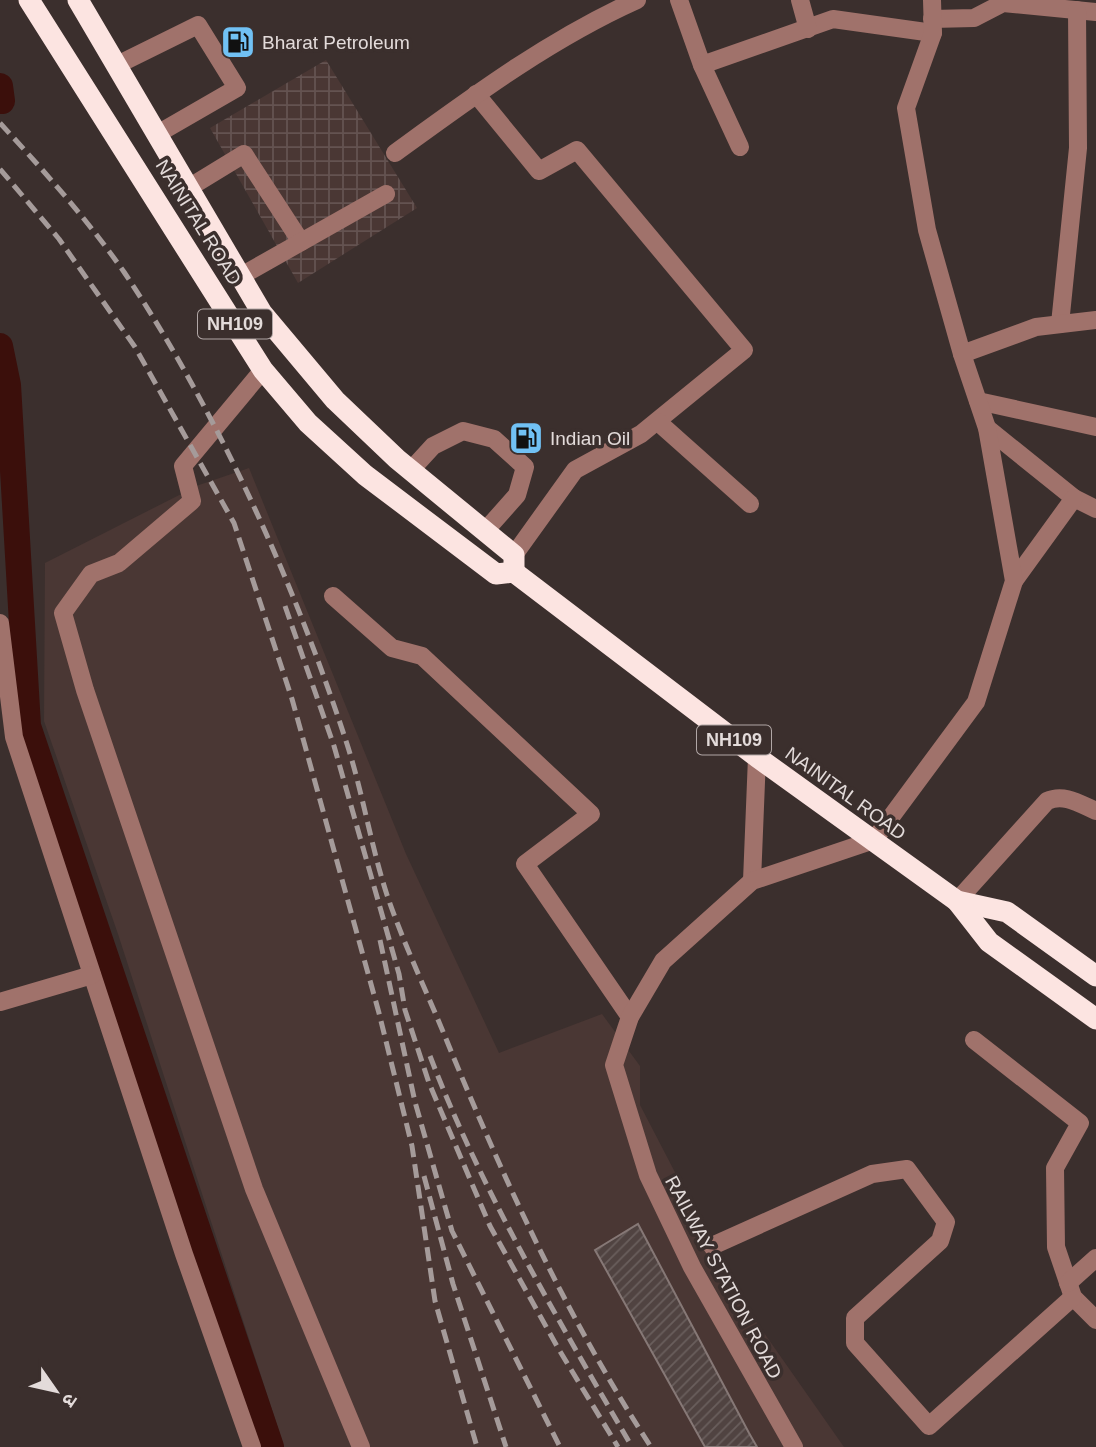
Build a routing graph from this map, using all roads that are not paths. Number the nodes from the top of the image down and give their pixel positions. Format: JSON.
{"nodes":[{"id":1,"x":29,"y":0,"type":"edge"},
{"id":2,"x":78,"y":0,"type":"edge"},
{"id":3,"x":637,"y":0,"type":"edge"},
{"id":4,"x":679,"y":0,"type":"edge"},
{"id":5,"x":800,"y":0,"type":"edge"},
{"id":6,"x":932,"y":0,"type":"edge"},
{"id":7,"x":1077,"y":10,"type":"junction"},
{"id":8,"x":1096,"y":12,"type":"edge"},
{"id":9,"x":933,"y":26,"type":"junction"},
{"id":10,"x":808,"y":29,"type":"junction"},
{"id":11,"x":117,"y":65,"type":"junction"},
{"id":12,"x":702,"y":65,"type":"junction"},
{"id":13,"x":476,"y":94,"type":"junction"},
{"id":14,"x":159,"y":133,"type":"junction"},
{"id":15,"x":740,"y":148,"type":"dead end"},
{"id":16,"x":395,"y":153,"type":"dead end"},
{"id":17,"x":190,"y":187,"type":"junction"},
{"id":18,"x":386,"y":194,"type":"dead end"},
{"id":19,"x":302,"y":242,"type":"junction"},
{"id":20,"x":241,"y":276,"type":"junction"},
{"id":21,"x":215,"y":290,"type":"junction"},
{"id":22,"x":1096,"y":320,"type":"edge"},
{"id":23,"x":1060,"y":324,"type":"junction"},
{"id":24,"x":962,"y":354,"type":"junction"},
{"id":25,"x":263,"y":370,"type":"junction"},
{"id":26,"x":978,"y":401,"type":"junction"},
{"id":27,"x":658,"y":422,"type":"junction"},
{"id":28,"x":1096,"y":426,"type":"edge"},
{"id":29,"x":987,"y":428,"type":"junction"},
{"id":30,"x":411,"y":470,"type":"junction"},
{"id":31,"x":390,"y":495,"type":"junction"},
{"id":32,"x":1074,"y":498,"type":"junction"},
{"id":33,"x":750,"y":504,"type":"dead end"},
{"id":34,"x":1096,"y":509,"type":"edge"},
{"id":35,"x":485,"y":531,"type":"junction"},
{"id":36,"x":514,"y":563,"type":"junction"},
{"id":37,"x":1014,"y":581,"type":"junction"},
{"id":38,"x":333,"y":596,"type":"dead end"},
{"id":39,"x":0,"y":622,"type":"edge"},
{"id":40,"x":4,"y":675,"type":"edge"},
{"id":41,"x":757,"y":757,"type":"junction"},
{"id":42,"x":1096,"y":811,"type":"edge"},
{"id":43,"x":874,"y":840,"type":"junction"},
{"id":44,"x":752,"y":881,"type":"junction"},
{"id":45,"x":957,"y":901,"type":"junction"},
{"id":46,"x":92,"y":975,"type":"junction"},
{"id":47,"x":1096,"y":976,"type":"edge"},
{"id":48,"x":0,"y":1002,"type":"edge"},
{"id":49,"x":630,"y":1017,"type":"junction"},
{"id":50,"x":1096,"y":1019,"type":"edge"},
{"id":51,"x":974,"y":1040,"type":"dead end"},
{"id":52,"x":712,"y":1246,"type":"dead end"},
{"id":53,"x":1096,"y":1258,"type":"edge"},
{"id":54,"x":1071,"y":1290,"type":"junction"},
{"id":55,"x":1096,"y":1320,"type":"edge"},
{"id":56,"x":252,"y":1447,"type":"edge"},
{"id":57,"x":361,"y":1447,"type":"edge"},
{"id":58,"x":794,"y":1447,"type":"edge"}],
"edges":[{"from":1,"to":21,"type":"highway","name":"NAINITAL ROAD","number":"NH109"},
{"from":2,"to":11,"type":"highway","name":"NAINITAL ROAD","number":"NH109"},
{"from":3,"to":13,"type":"street"},
{"from":4,"to":12,"type":"street"},
{"from":5,"to":10,"type":"street"},
{"from":6,"to":9,"type":"street"},
{"from":7,"to":8,"type":"street"},
{"from":7,"to":9,"type":"street"},
{"from":7,"to":23,"type":"street"},
{"from":9,"to":10,"type":"street"},
{"from":9,"to":24,"type":"street"},
{"from":10,"to":12,"type":"street"},
{"from":11,"to":14,"type":"highway","name":"NAINITAL ROAD","number":"NH109"},
{"from":11,"to":14,"type":"street"},
{"from":12,"to":15,"type":"street"},
{"from":13,"to":16,"type":"street"},
{"from":13,"to":27,"type":"street"},
{"from":14,"to":17,"type":"highway","name":"NAINITAL ROAD","number":"NH109"},
{"from":17,"to":19,"type":"street"},
{"from":17,"to":20,"type":"highway","name":"NAINITAL ROAD","number":"NH109"},
{"from":18,"to":19,"type":"street"},
{"from":19,"to":20,"type":"street"},
{"from":20,"to":21,"type":"highway"},
{"from":20,"to":30,"type":"highway","name":"NAINITAL ROAD","number":"NH109"},
{"from":21,"to":25,"type":"highway","name":"NAINITAL ROAD","number":"NH109"},
{"from":22,"to":23,"type":"street"},
{"from":23,"to":24,"type":"street"},
{"from":24,"to":26,"type":"street"},
{"from":25,"to":31,"type":"highway","name":"NAINITAL ROAD","number":"NH109"},
{"from":25,"to":57,"type":"street"},
{"from":26,"to":28,"type":"street"},
{"from":26,"to":29,"type":"street"},
{"from":27,"to":33,"type":"street"},
{"from":27,"to":36,"type":"street"},
{"from":29,"to":32,"type":"street"},
{"from":29,"to":37,"type":"street"},
{"from":30,"to":31,"type":"highway"},
{"from":30,"to":35,"type":"highway","name":"NAINITAL ROAD","number":"NH109"},
{"from":30,"to":35,"type":"street"},
{"from":31,"to":36,"type":"highway","name":"NAINITAL ROAD","number":"NH109"},
{"from":32,"to":34,"type":"street"},
{"from":32,"to":37,"type":"street"},
{"from":35,"to":36,"type":"highway","name":"NAINITAL ROAD","number":"NH109"},
{"from":36,"to":41,"type":"highway","name":"NAINITAL ROAD","number":"NH109"},
{"from":37,"to":43,"type":"street"},
{"from":38,"to":49,"type":"street"},
{"from":39,"to":40,"type":"street"},
{"from":40,"to":46,"type":"street"},
{"from":41,"to":43,"type":"highway","name":"NAINITAL ROAD","number":"NH109"},
{"from":41,"to":44,"type":"street"},
{"from":42,"to":45,"type":"street"},
{"from":43,"to":44,"type":"street","name":"RAILWAY STATION ROAD"},
{"from":43,"to":45,"type":"highway","name":"NAINITAL ROAD","number":"NH109"},
{"from":44,"to":49,"type":"street","name":"RAILWAY STATION ROAD"},
{"from":45,"to":47,"type":"highway","name":"NAINITAL ROAD","number":"NH109"},
{"from":45,"to":50,"type":"highway"},
{"from":46,"to":48,"type":"street"},
{"from":46,"to":56,"type":"street"},
{"from":49,"to":58,"type":"street","name":"RAILWAY STATION ROAD"},
{"from":51,"to":54,"type":"street"},
{"from":52,"to":54,"type":"street"},
{"from":53,"to":54,"type":"street"},
{"from":54,"to":55,"type":"street"}]}
